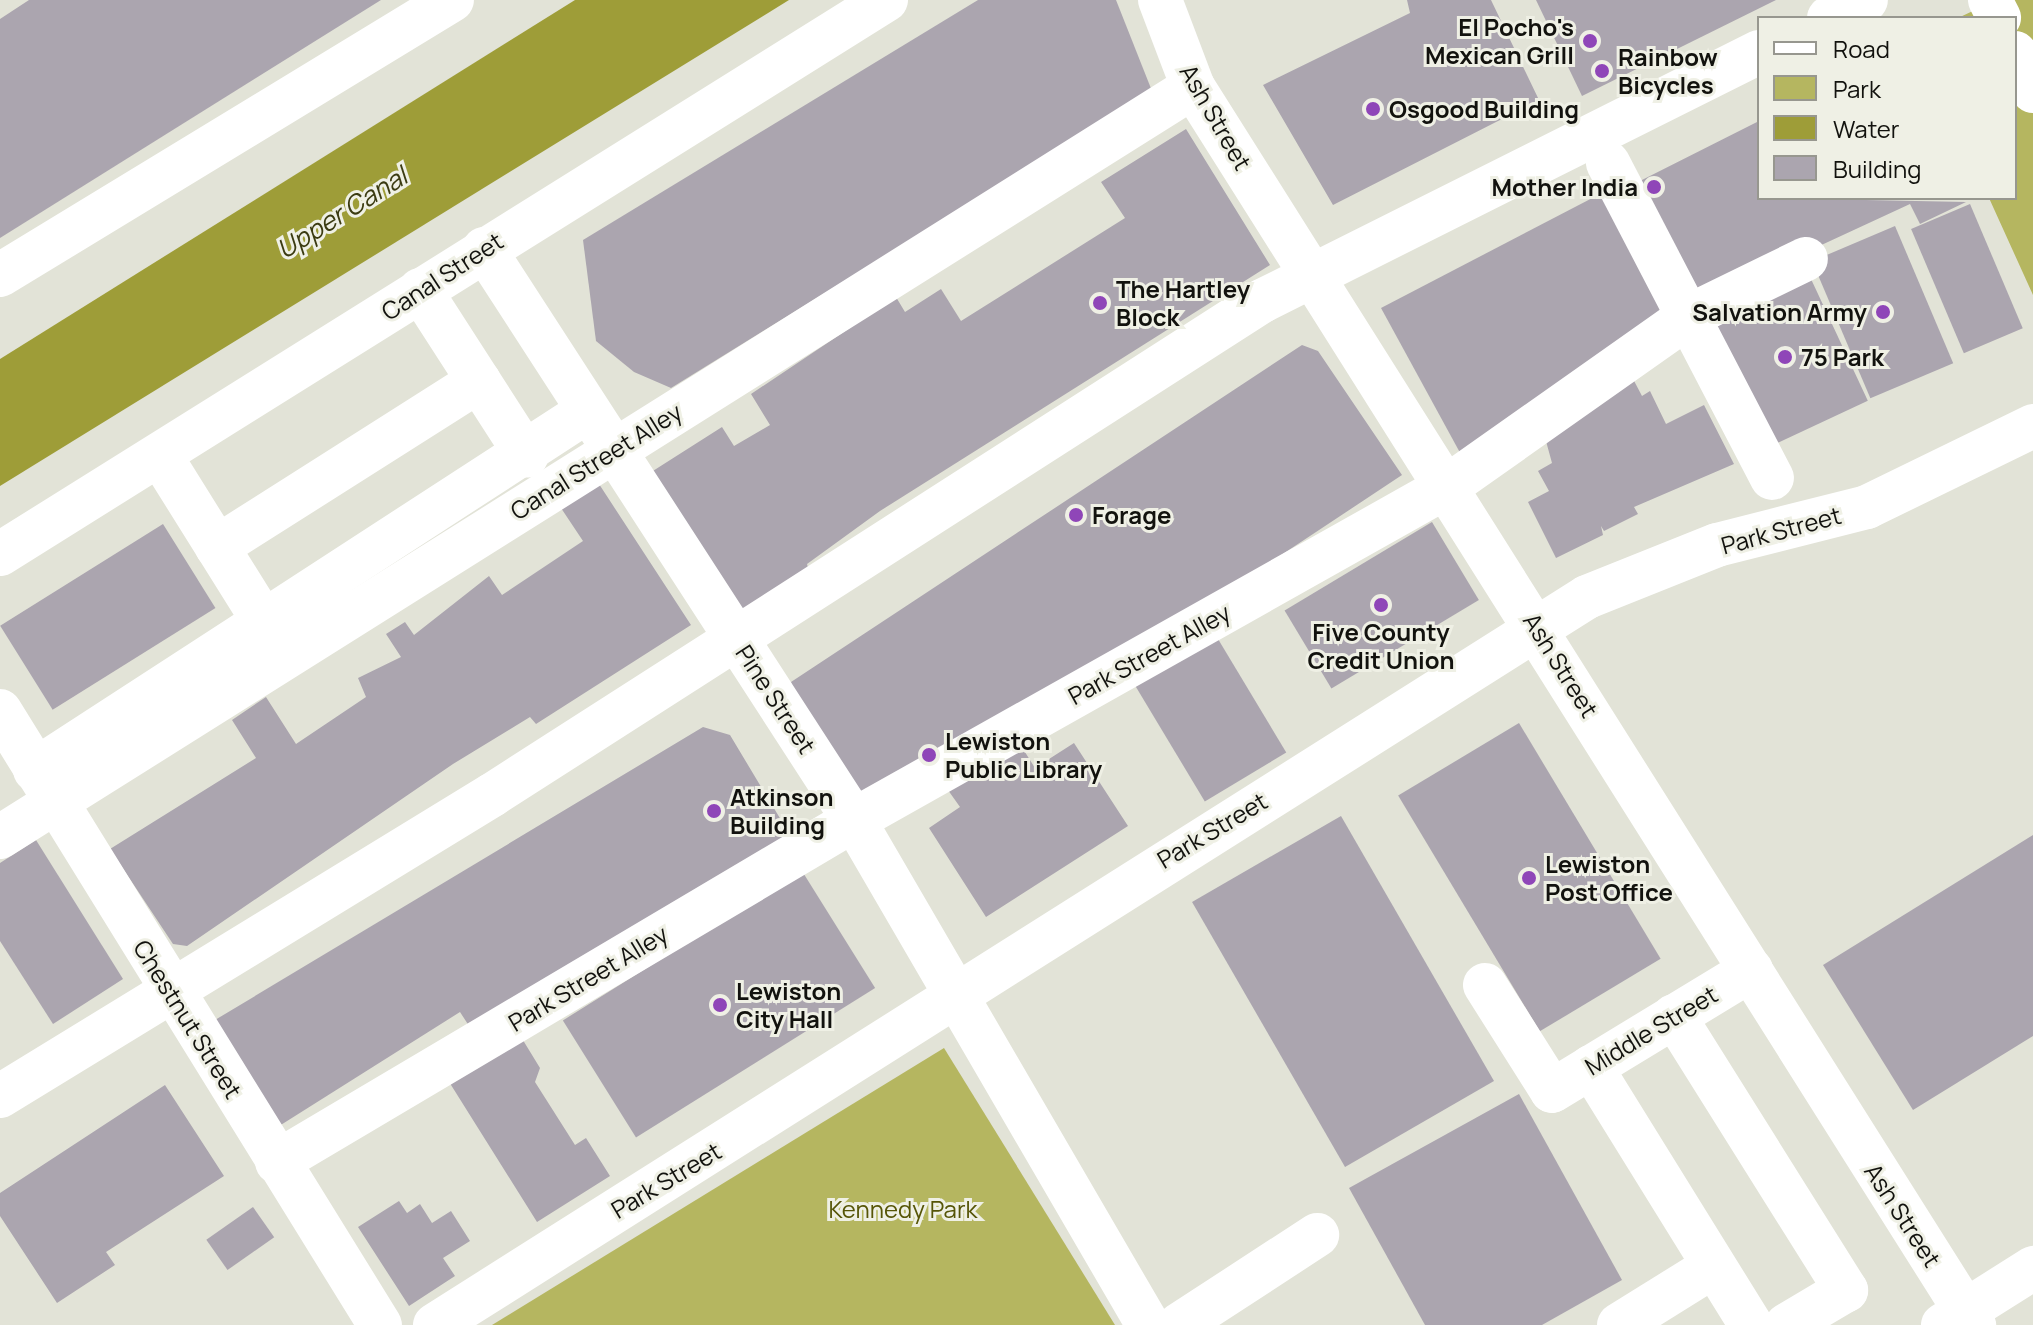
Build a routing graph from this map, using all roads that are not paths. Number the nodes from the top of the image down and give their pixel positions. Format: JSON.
{"nodes":[{"id":1,"x":452,"y":0,"type":"edge"},
{"id":2,"x":886,"y":0,"type":"edge"},
{"id":3,"x":1160,"y":0,"type":"edge"},
{"id":4,"x":1866,"y":0,"type":"edge"},
{"id":5,"x":1833,"y":16,"type":"edge"},
{"id":6,"x":1757,"y":53,"type":"edge"},
{"id":7,"x":2017,"y":57,"type":"edge"},
{"id":8,"x":1193,"y":87,"type":"junction"},
{"id":9,"x":2033,"y":91,"type":"edge"},
{"id":10,"x":1608,"y":163,"type":"dead end"},
{"id":11,"x":484,"y":249,"type":"junction"},
{"id":12,"x":1806,"y":259,"type":"dead end"},
{"id":13,"x":1312,"y":273,"type":"junction"},
{"id":14,"x":0,"y":275,"type":"edge"},
{"id":15,"x":420,"y":290,"type":"junction"},
{"id":16,"x":1689,"y":316,"type":"junction"},
{"id":17,"x":479,"y":381,"type":"junction"},
{"id":18,"x":586,"y":412,"type":"junction"},
{"id":19,"x":2033,"y":426,"type":"edge"},
{"id":20,"x":613,"y":451,"type":"junction"},
{"id":21,"x":527,"y":456,"type":"junction"},
{"id":22,"x":161,"y":457,"type":"junction"},
{"id":23,"x":1772,"y":478,"type":"dead end"},
{"id":24,"x":1448,"y":486,"type":"junction"},
{"id":25,"x":217,"y":547,"type":"junction"},
{"id":26,"x":0,"y":554,"type":"edge"},
{"id":27,"x":264,"y":622,"type":"junction"},
{"id":28,"x":1537,"y":626,"type":"junction"},
{"id":29,"x":738,"y":639,"type":"junction"},
{"id":30,"x":0,"y":711,"type":"edge"},
{"id":31,"x":45,"y":786,"type":"junction"},
{"id":32,"x":854,"y":820,"type":"junction"},
{"id":33,"x":0,"y":837,"type":"edge"},
{"id":34,"x":1751,"y":970,"type":"junction"},
{"id":35,"x":1485,"y":985,"type":"dead end"},
{"id":36,"x":169,"y":991,"type":"junction"},
{"id":37,"x":949,"y":994,"type":"junction"},
{"id":38,"x":1674,"y":1016,"type":"junction"},
{"id":39,"x":1591,"y":1067,"type":"junction"},
{"id":40,"x":0,"y":1096,"type":"edge"},
{"id":41,"x":277,"y":1162,"type":"junction"},
{"id":42,"x":1317,"y":1235,"type":"dead end"},
{"id":43,"x":1712,"y":1267,"type":"junction"},
{"id":44,"x":2033,"y":1268,"type":"edge"},
{"id":45,"x":1961,"y":1320,"type":"edge"},
{"id":46,"x":380,"y":1325,"type":"edge"},
{"id":47,"x":435,"y":1325,"type":"edge"},
{"id":48,"x":1148,"y":1325,"type":"edge"},
{"id":49,"x":1179,"y":1325,"type":"edge"},
{"id":50,"x":1619,"y":1325,"type":"edge"},
{"id":51,"x":1751,"y":1325,"type":"edge"},
{"id":52,"x":1787,"y":1325,"type":"edge"}],
"edges":[{"from":1,"to":14,"type":"main road"},
{"from":2,"to":11,"type":"main road","name":"Canal Street"},
{"from":3,"to":8,"type":"main road","name":"Ash Street"},
{"from":4,"to":5,"type":"main road"},
{"from":6,"to":13,"type":"main road"},
{"from":7,"to":9,"type":"main road"},
{"from":8,"to":13,"type":"main road","name":"Ash Street"},
{"from":8,"to":20,"type":"main road","name":"Canal Street Alley"},
{"from":10,"to":16,"type":"main road"},
{"from":11,"to":15,"type":"main road","name":"Canal Street"},
{"from":11,"to":18,"type":"main road","name":"Pine Street"},
{"from":12,"to":16,"type":"main road","name":"Park Street Alley"},
{"from":13,"to":24,"type":"main road","name":"Ash Street"},
{"from":13,"to":29,"type":"main road"},
{"from":15,"to":17,"type":"main road"},
{"from":15,"to":22,"type":"main road","name":"Canal Street"},
{"from":16,"to":23,"type":"main road"},
{"from":16,"to":24,"type":"main road","name":"Park Street Alley"},
{"from":17,"to":21,"type":"main road"},
{"from":17,"to":25,"type":"main road"},
{"from":18,"to":20,"type":"main road","name":"Pine Street"},
{"from":18,"to":21,"type":"main road"},
{"from":19,"to":28,"type":"main road","name":"Park Street"},
{"from":20,"to":29,"type":"main road","name":"Pine Street"},
{"from":20,"to":31,"type":"main road","name":"Canal Street Alley"},
{"from":21,"to":27,"type":"main road"},
{"from":22,"to":25,"type":"main road"},
{"from":22,"to":26,"type":"main road","name":"Canal Street"},
{"from":24,"to":28,"type":"main road","name":"Ash Street"},
{"from":24,"to":32,"type":"main road","name":"Park Street Alley"},
{"from":25,"to":27,"type":"main road"},
{"from":27,"to":31,"type":"main road"},
{"from":28,"to":34,"type":"main road","name":"Ash Street"},
{"from":28,"to":37,"type":"main road","name":"Park Street"},
{"from":29,"to":32,"type":"main road","name":"Pine Street"},
{"from":29,"to":36,"type":"main road"},
{"from":30,"to":31,"type":"main road","name":"Chestnut Street"},
{"from":31,"to":33,"type":"main road","name":"Canal Street Alley"},
{"from":31,"to":36,"type":"main road","name":"Chestnut Street"},
{"from":32,"to":37,"type":"main road","name":"Pine Street"},
{"from":32,"to":41,"type":"main road","name":"Park Street Alley"},
{"from":34,"to":38,"type":"main road","name":"Middle Street"},
{"from":34,"to":45,"type":"main road","name":"Ash Street"},
{"from":35,"to":39,"type":"main road","name":"Middle Street"},
{"from":36,"to":40,"type":"main road"},
{"from":36,"to":41,"type":"main road","name":"Chestnut Street"},
{"from":37,"to":47,"type":"main road","name":"Park Street"},
{"from":37,"to":48,"type":"main road","name":"Pine Street"},
{"from":38,"to":39,"type":"main road","name":"Middle Street"},
{"from":38,"to":52,"type":"main road"},
{"from":39,"to":43,"type":"main road"},
{"from":41,"to":46,"type":"main road","name":"Chestnut Street"},
{"from":42,"to":49,"type":"main road"},
{"from":43,"to":50,"type":"main road"},
{"from":43,"to":51,"type":"main road"},
{"from":44,"to":45,"type":"main road"}]}
